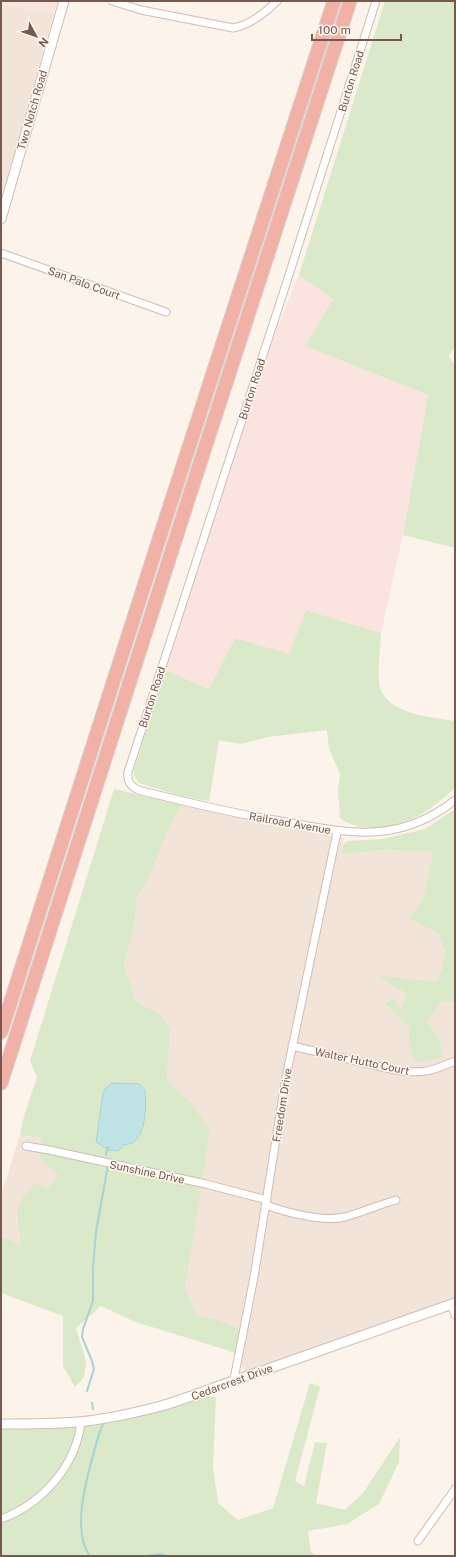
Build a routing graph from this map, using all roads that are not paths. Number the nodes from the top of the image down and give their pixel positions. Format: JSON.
{"nodes":[{"id":1,"x":64,"y":1,"type":"edge"},
{"id":2,"x":112,"y":1,"type":"edge"},
{"id":3,"x":277,"y":1,"type":"edge"},
{"id":4,"x":334,"y":1,"type":"edge"},
{"id":5,"x":350,"y":1,"type":"edge"},
{"id":6,"x":376,"y":1,"type":"edge"},
{"id":7,"x":1,"y":219,"type":"edge"},
{"id":8,"x":1,"y":253,"type":"edge"},
{"id":9,"x":166,"y":312,"type":"dead end"},
{"id":10,"x":127,"y":777,"type":"joint"},
{"id":11,"x":455,"y":800,"type":"edge"},
{"id":12,"x":337,"y":832,"type":"junction"},
{"id":13,"x":1,"y":1032,"type":"edge"},
{"id":14,"x":292,"y":1046,"type":"junction"},
{"id":15,"x":455,"y":1061,"type":"edge"},
{"id":16,"x":1,"y":1083,"type":"edge"},
{"id":17,"x":26,"y":1146,"type":"dead end"},
{"id":18,"x":396,"y":1200,"type":"dead end"},
{"id":19,"x":267,"y":1203,"type":"junction"},
{"id":20,"x":453,"y":1304,"type":"edge"},
{"id":21,"x":455,"y":1315,"type":"edge"},
{"id":22,"x":234,"y":1379,"type":"junction"},
{"id":23,"x":81,"y":1422,"type":"junction"},
{"id":24,"x":1,"y":1424,"type":"edge"},
{"id":25,"x":455,"y":1489,"type":"edge"},
{"id":26,"x":1,"y":1519,"type":"edge"},
{"id":27,"x":418,"y":1542,"type":"dead end"}],
"edges":[{"from":1,"to":7,"type":"street","name":"Two Notch Road"},
{"from":2,"to":3,"type":"street"},
{"from":4,"to":13,"type":"highway"},
{"from":5,"to":16,"type":"highway"},
{"from":6,"to":10,"type":"street","name":"Burton Road"},
{"from":8,"to":9,"type":"street","name":"San Palo Court"},
{"from":10,"to":12,"type":"street","name":"Railroad Avenue"},
{"from":11,"to":12,"type":"street","name":"Railroad Avenue"},
{"from":12,"to":14,"type":"street","name":"Freedom Drive"},
{"from":14,"to":15,"type":"street","name":"Walter Hutto Court"},
{"from":14,"to":19,"type":"street","name":"Freedom Drive"},
{"from":17,"to":19,"type":"street","name":"Sunshine Drive"},
{"from":18,"to":19,"type":"street","name":"Sunshine Drive"},
{"from":19,"to":22,"type":"street","name":"Freedom Drive"},
{"from":20,"to":21,"type":"street"},
{"from":20,"to":22,"type":"street","name":"Cedarcrest Drive"},
{"from":22,"to":23,"type":"street","name":"Cedarcrest Drive"},
{"from":23,"to":24,"type":"street","name":"Cedarcrest Drive"},
{"from":23,"to":26,"type":"street"},
{"from":25,"to":27,"type":"street"}]}
